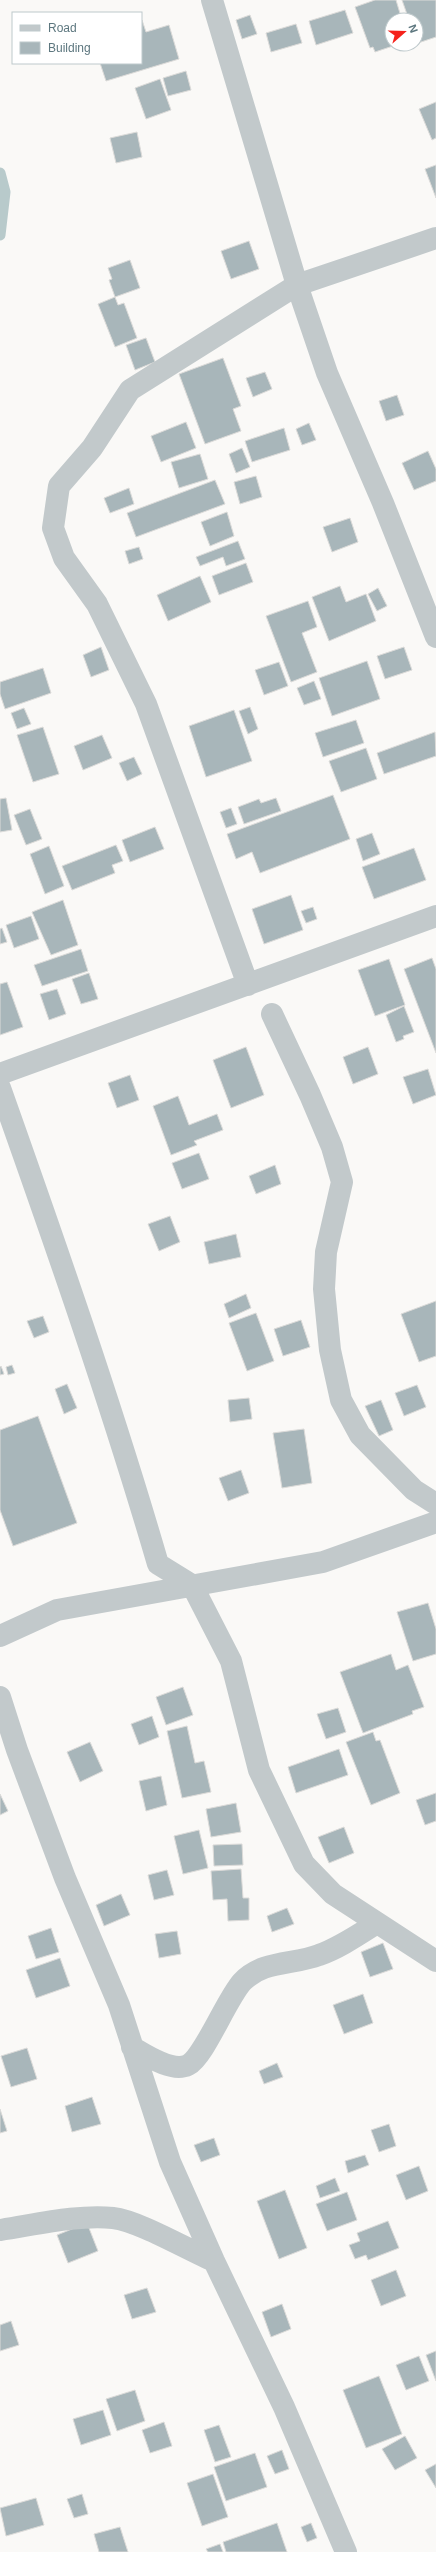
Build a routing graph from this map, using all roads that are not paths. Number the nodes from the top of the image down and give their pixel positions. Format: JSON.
{"nodes":[{"id":1,"x":212,"y":0,"type":"edge"},
{"id":2,"x":436,"y":238,"type":"edge"},
{"id":3,"x":297,"y":285,"type":"junction"},
{"id":4,"x":436,"y":637,"type":"edge"},
{"id":5,"x":436,"y":916,"type":"edge"},
{"id":6,"x":248,"y":985,"type":"junction"},
{"id":7,"x":272,"y":1014,"type":"dead end"},
{"id":8,"x":0,"y":1074,"type":"edge"},
{"id":9,"x":0,"y":1088,"type":"edge"},
{"id":10,"x":436,"y":1504,"type":"edge"},
{"id":11,"x":436,"y":1522,"type":"edge"},
{"id":12,"x":192,"y":1585,"type":"junction"},
{"id":13,"x":0,"y":1636,"type":"edge"},
{"id":14,"x":0,"y":1697,"type":"edge"},
{"id":15,"x":377,"y":1923,"type":"junction"},
{"id":16,"x":436,"y":1961,"type":"edge"},
{"id":17,"x":132,"y":2047,"type":"junction"},
{"id":18,"x":0,"y":2230,"type":"edge"},
{"id":19,"x":214,"y":2262,"type":"junction"},
{"id":20,"x":346,"y":2552,"type":"edge"}],
"edges":[{"from":1,"to":3,"type":"street"},
{"from":2,"to":3,"type":"street"},
{"from":3,"to":4,"type":"street"},
{"from":3,"to":6,"type":"street"},
{"from":5,"to":6,"type":"street"},
{"from":6,"to":8,"type":"street"},
{"from":7,"to":10,"type":"street"},
{"from":9,"to":12,"type":"street"},
{"from":11,"to":12,"type":"street"},
{"from":12,"to":13,"type":"street"},
{"from":12,"to":15,"type":"street"},
{"from":14,"to":17,"type":"street"},
{"from":15,"to":16,"type":"street"},
{"from":15,"to":17,"type":"street"},
{"from":17,"to":19,"type":"street"},
{"from":18,"to":19,"type":"street"},
{"from":19,"to":20,"type":"street"}]}
